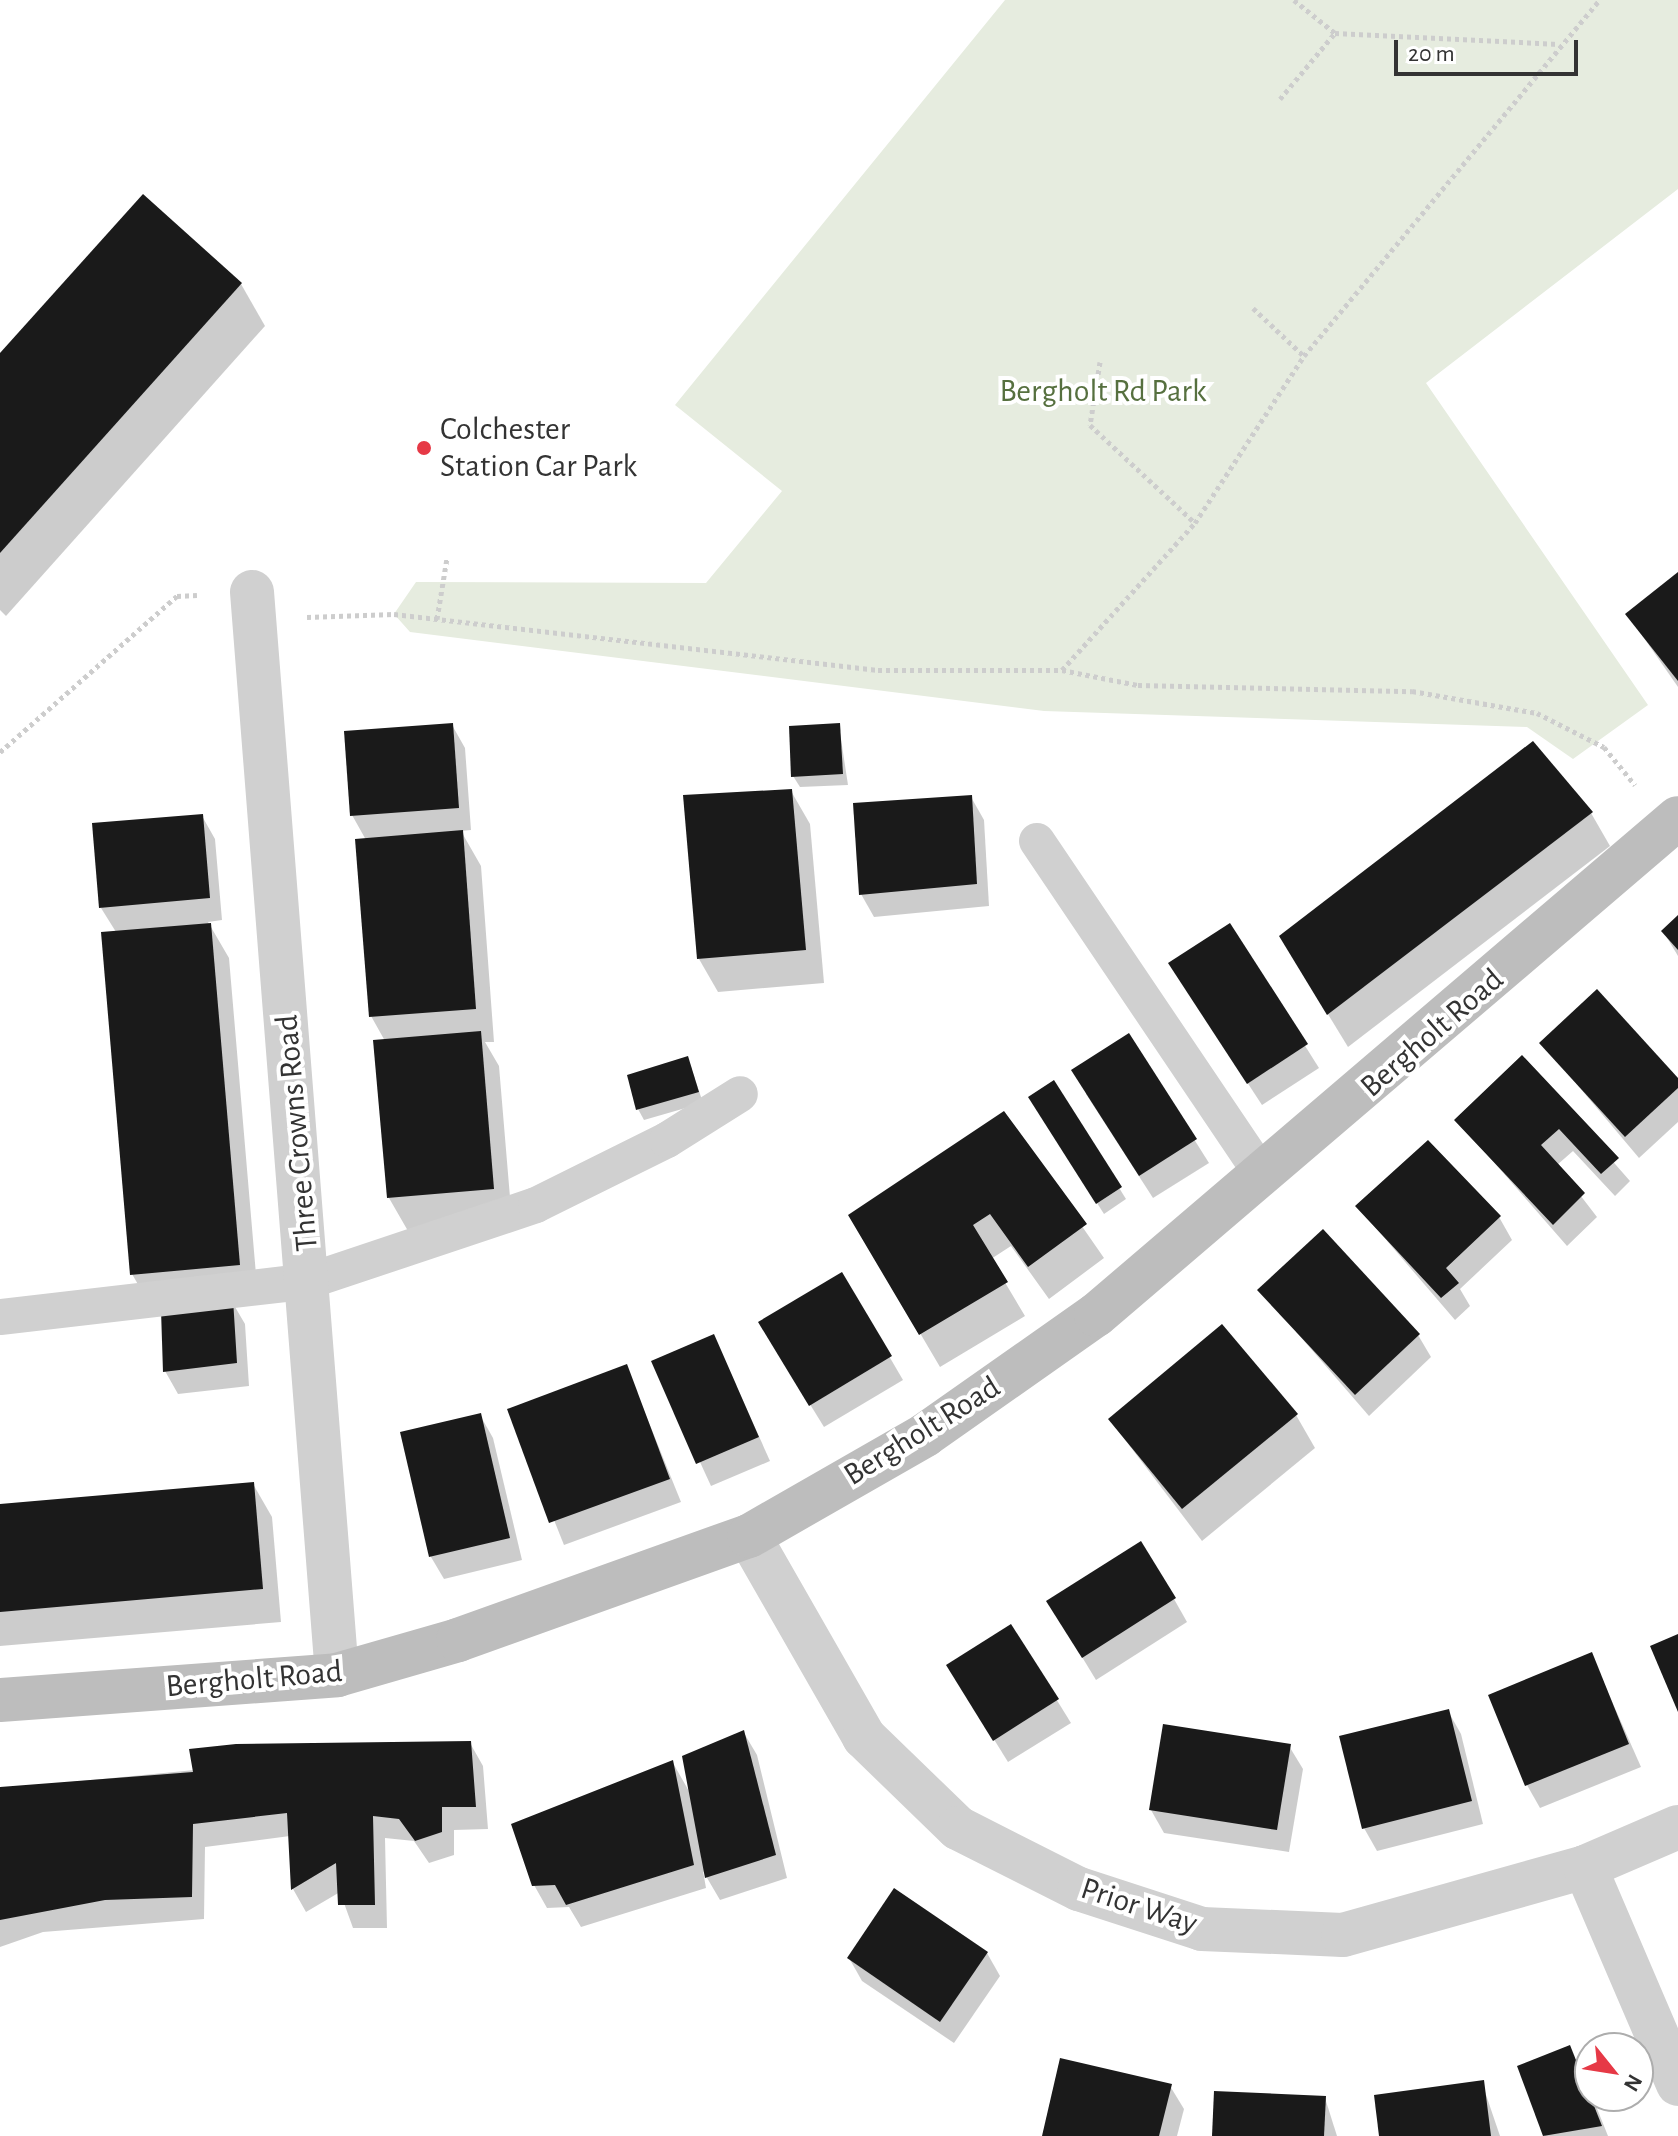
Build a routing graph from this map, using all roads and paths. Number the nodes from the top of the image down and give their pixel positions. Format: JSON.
{"nodes":[{"id":1,"x":1294,"y":0,"type":"edge"},
{"id":2,"x":1600,"y":0,"type":"edge"},
{"id":3,"x":1335,"y":33,"type":"junction"},
{"id":4,"x":1559,"y":44,"type":"junction"},
{"id":5,"x":1280,"y":99,"type":"dead end"},
{"id":6,"x":1253,"y":308,"type":"dead end"},
{"id":7,"x":1304,"y":356,"type":"junction"},
{"id":8,"x":1100,"y":362,"type":"dead end"},
{"id":9,"x":1195,"y":523,"type":"junction"},
{"id":10,"x":447,"y":558,"type":"dead end"},
{"id":11,"x":177,"y":596,"type":"dead end"},
{"id":12,"x":254,"y":606,"type":"joint"},
{"id":13,"x":437,"y":619,"type":"junction"},
{"id":14,"x":1062,"y":670,"type":"junction"},
{"id":15,"x":0,"y":752,"type":"edge"},
{"id":16,"x":1674,"y":822,"type":"edge"},
{"id":17,"x":1037,"y":841,"type":"dead end"},
{"id":18,"x":740,"y":1094,"type":"dead end"},
{"id":19,"x":1263,"y":1176,"type":"junction"},
{"id":20,"x":309,"y":1281,"type":"junction"},
{"id":21,"x":0,"y":1317,"type":"edge"},
{"id":22,"x":749,"y":1536,"type":"junction"},
{"id":23,"x":337,"y":1675,"type":"junction"},
{"id":24,"x":0,"y":1700,"type":"edge"},
{"id":25,"x":1678,"y":1827,"type":"edge"},
{"id":26,"x":1585,"y":1867,"type":"junction"},
{"id":27,"x":1678,"y":2084,"type":"edge"}],
"edges":[{"from":1,"to":3,"type":"path"},
{"from":2,"to":4,"type":"path"},
{"from":3,"to":4,"type":"path"},
{"from":3,"to":5,"type":"path"},
{"from":4,"to":7,"type":"path"},
{"from":6,"to":7,"type":"path"},
{"from":7,"to":9,"type":"path"},
{"from":8,"to":9,"type":"path"},
{"from":9,"to":14,"type":"path"},
{"from":10,"to":13,"type":"path"},
{"from":11,"to":15,"type":"path"},
{"from":12,"to":13,"type":"path"},
{"from":12,"to":20,"type":"street","name":"Three Crowns Road"},
{"from":13,"to":14,"type":"path"},
{"from":14,"to":16,"type":"path"},
{"from":16,"to":19,"type":"main road","name":"Bergholt Road"},
{"from":17,"to":19,"type":"lane"},
{"from":18,"to":20,"type":"lane"},
{"from":19,"to":22,"type":"main road","name":"Bergholt Road"},
{"from":20,"to":21,"type":"lane"},
{"from":20,"to":23,"type":"street","name":"Three Crowns Road"},
{"from":22,"to":23,"type":"main road","name":"Bergholt Road"},
{"from":22,"to":26,"type":"street","name":"Prior Way"},
{"from":23,"to":24,"type":"main road","name":"Bergholt Road"},
{"from":25,"to":26,"type":"street","name":"Prior Way"},
{"from":26,"to":27,"type":"street"}]}
